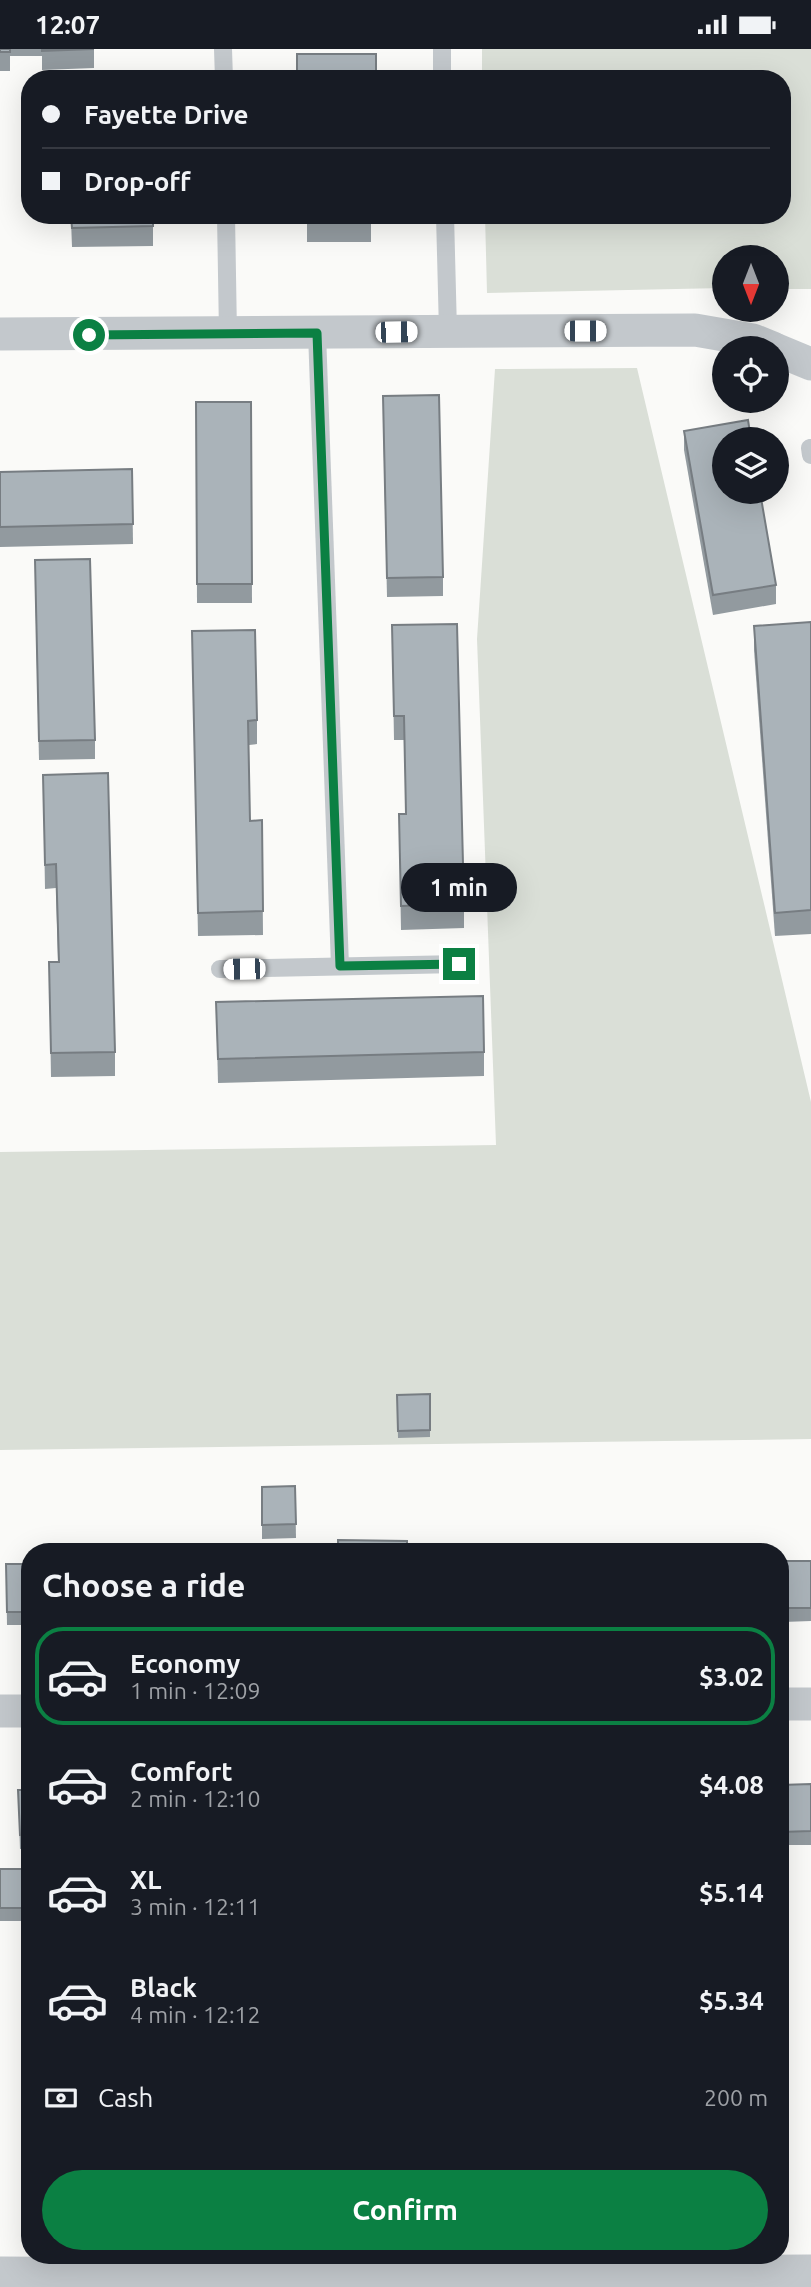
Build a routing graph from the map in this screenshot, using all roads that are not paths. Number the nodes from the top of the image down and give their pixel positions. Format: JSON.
{"nodes":[{"id":1,"x":223,"y":49,"type":"edge"},
{"id":2,"x":442,"y":49,"type":"edge"},
{"id":3,"x":224,"y":70,"type":"edge"},
{"id":4,"x":442,"y":70,"type":"edge"},
{"id":5,"x":226,"y":224,"type":"edge"},
{"id":6,"x":445,"y":224,"type":"edge"},
{"id":7,"x":448,"y":331,"type":"junction"},
{"id":8,"x":317,"y":333,"type":"junction"},
{"id":9,"x":0,"y":334,"type":"edge"},
{"id":10,"x":228,"y":334,"type":"junction"},
{"id":11,"x":730,"y":336,"type":"edge"},
{"id":12,"x":789,"y":355,"type":"edge"},
{"id":13,"x":811,"y":364,"type":"edge"},
{"id":14,"x":459,"y":964,"type":"dead end"},
{"id":15,"x":340,"y":966,"type":"junction"},
{"id":16,"x":220,"y":969,"type":"dead end"},
{"id":17,"x":789,"y":1704,"type":"edge"},
{"id":18,"x":811,"y":1704,"type":"edge"},
{"id":19,"x":0,"y":1711,"type":"edge"},
{"id":20,"x":21,"y":1711,"type":"edge"},
{"id":21,"x":811,"y":2271,"type":"edge"},
{"id":22,"x":0,"y":2273,"type":"edge"}],
"edges":[{"from":1,"to":3,"type":"lane"},
{"from":2,"to":4,"type":"lane"},
{"from":5,"to":10,"type":"lane"},
{"from":6,"to":7,"type":"lane"},
{"from":7,"to":8,"type":"street"},
{"from":7,"to":11,"type":"street"},
{"from":8,"to":10,"type":"street"},
{"from":8,"to":15,"type":"lane"},
{"from":9,"to":10,"type":"street"},
{"from":12,"to":13,"type":"street"},
{"from":14,"to":15,"type":"lane"},
{"from":15,"to":16,"type":"lane"},
{"from":17,"to":18,"type":"street"},
{"from":19,"to":20,"type":"street"},
{"from":21,"to":22,"type":"street"}]}
